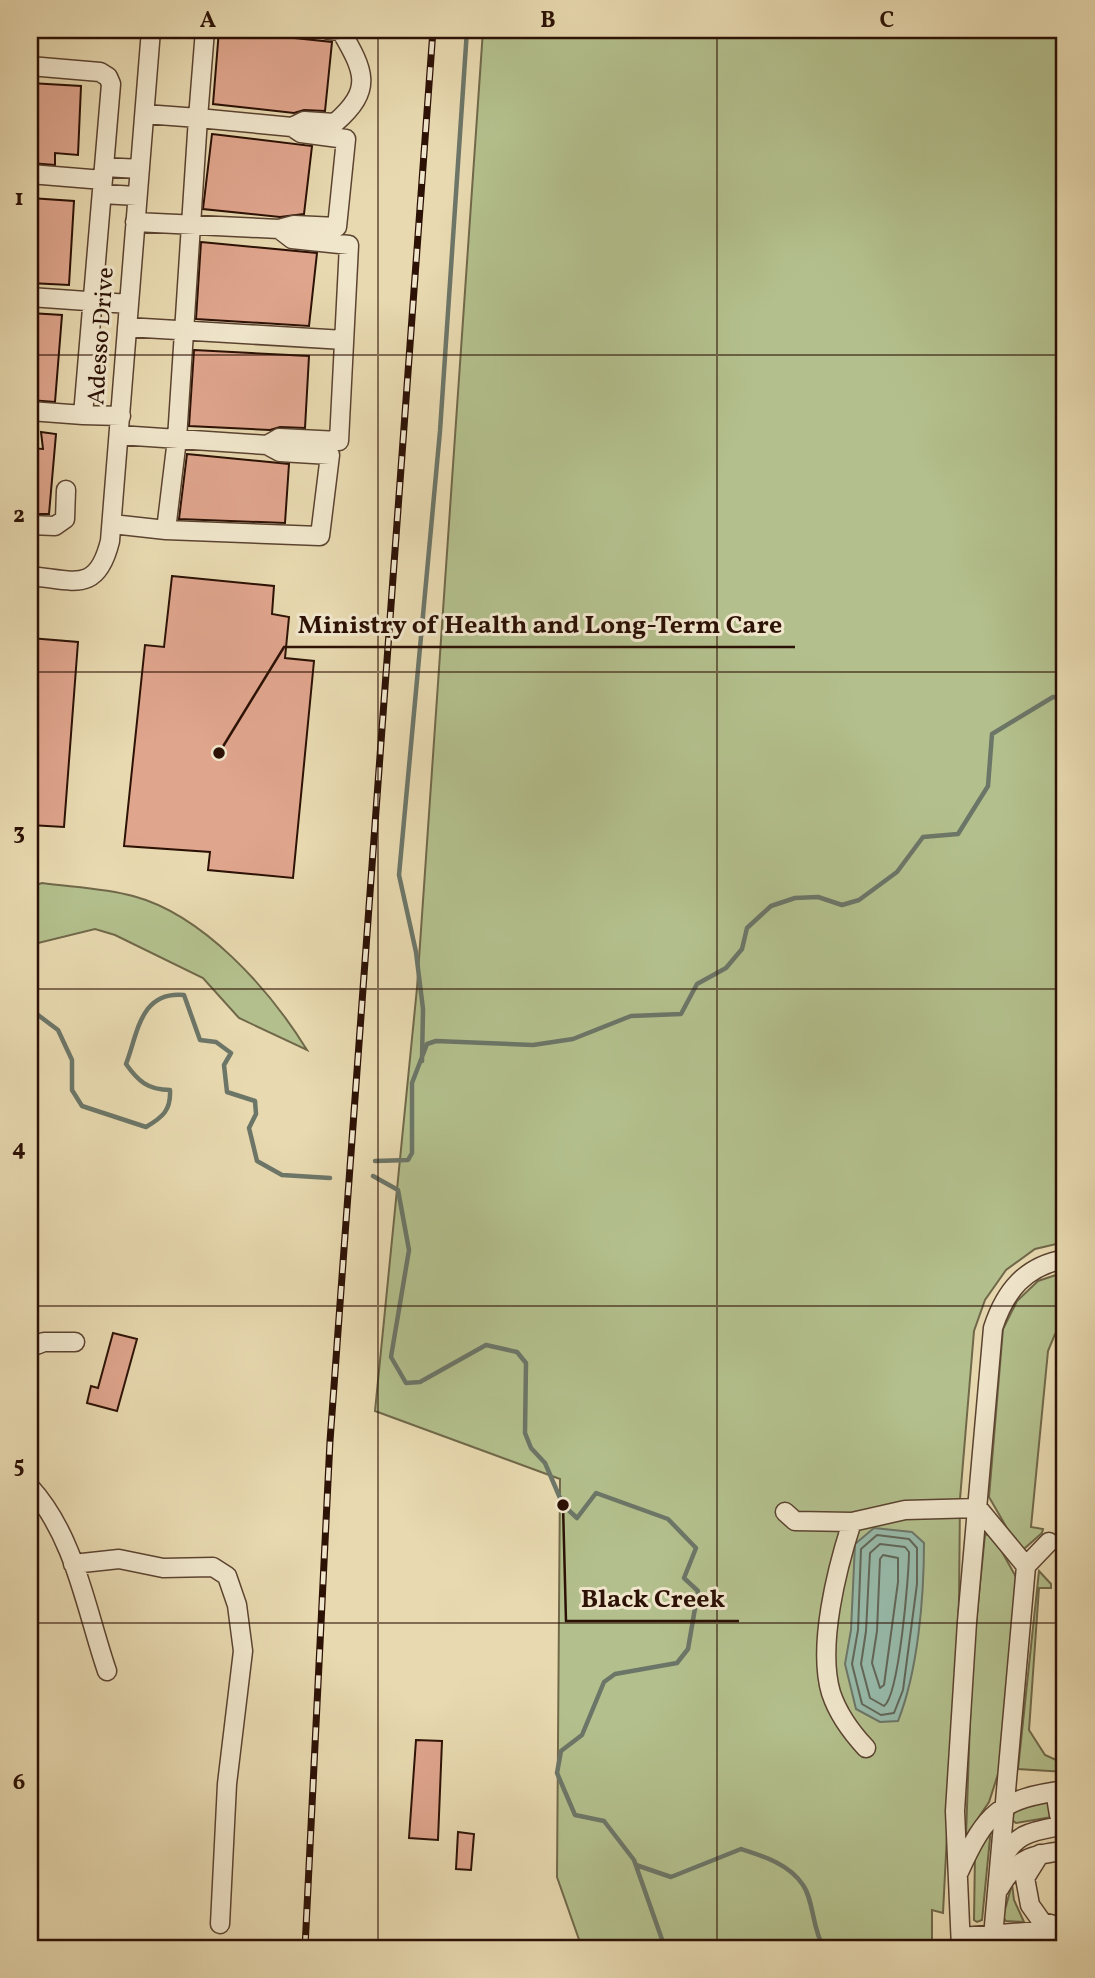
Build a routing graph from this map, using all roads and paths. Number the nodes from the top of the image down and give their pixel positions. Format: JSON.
{"nodes":[{"id":1,"x":151,"y":30,"type":"edge"},
{"id":2,"x":205,"y":30,"type":"edge"},
{"id":3,"x":328,"y":30,"type":"edge"},
{"id":4,"x":30,"y":66,"type":"edge"},
{"id":5,"x":145,"y":114,"type":"junction"},
{"id":6,"x":198,"y":118,"type":"junction"},
{"id":7,"x":292,"y":127,"type":"junction"},
{"id":8,"x":140,"y":169,"type":"junction"},
{"id":9,"x":30,"y":174,"type":"edge"},
{"id":10,"x":103,"y":183,"type":"junction"},
{"id":11,"x":30,"y":185,"type":"edge"},
{"id":12,"x":138,"y":196,"type":"junction"},
{"id":13,"x":135,"y":222,"type":"junction"},
{"id":14,"x":190,"y":222,"type":"junction"},
{"id":15,"x":279,"y":229,"type":"junction"},
{"id":16,"x":30,"y":297,"type":"edge"},
{"id":17,"x":93,"y":301,"type":"junction"},
{"id":18,"x":129,"y":304,"type":"junction"},
{"id":19,"x":127,"y":327,"type":"junction"},
{"id":20,"x":182,"y":331,"type":"junction"},
{"id":21,"x":344,"y":340,"type":"junction"},
{"id":22,"x":30,"y":411,"type":"edge"},
{"id":23,"x":83,"y":415,"type":"junction"},
{"id":24,"x":121,"y":416,"type":"junction"},
{"id":25,"x":119,"y":435,"type":"junction"},
{"id":26,"x":177,"y":439,"type":"junction"},
{"id":27,"x":267,"y":445,"type":"junction"},
{"id":28,"x":66,"y":490,"type":"dead end"},
{"id":29,"x":112,"y":524,"type":"junction"},
{"id":30,"x":30,"y":525,"type":"edge"},
{"id":31,"x":166,"y":530,"type":"junction"},
{"id":32,"x":30,"y":576,"type":"edge"},
{"id":33,"x":1065,"y":1259,"type":"edge"},
{"id":34,"x":75,"y":1342,"type":"dead end"},
{"id":35,"x":30,"y":1343,"type":"edge"},
{"id":36,"x":30,"y":1487,"type":"edge"},
{"id":37,"x":978,"y":1508,"type":"junction"},
{"id":38,"x":785,"y":1512,"type":"dead end"},
{"id":39,"x":852,"y":1522,"type":"junction"},
{"id":40,"x":1049,"y":1542,"type":"dead end"},
{"id":41,"x":74,"y":1564,"type":"junction"},
{"id":42,"x":1027,"y":1566,"type":"junction"},
{"id":43,"x":107,"y":1671,"type":"dead end"},
{"id":44,"x":866,"y":1748,"type":"dead end"},
{"id":45,"x":1064,"y":1790,"type":"edge"},
{"id":46,"x":1006,"y":1805,"type":"junction"},
{"id":47,"x":1065,"y":1822,"type":"edge"},
{"id":48,"x":1065,"y":1851,"type":"edge"},
{"id":49,"x":1041,"y":1854,"type":"junction"},
{"id":50,"x":999,"y":1866,"type":"junction"},
{"id":51,"x":958,"y":1875,"type":"junction"},
{"id":52,"x":996,"y":1896,"type":"junction"},
{"id":53,"x":220,"y":1924,"type":"dead end"},
{"id":54,"x":1065,"y":1929,"type":"edge"},
{"id":55,"x":992,"y":1942,"type":"edge"},
{"id":56,"x":961,"y":1943,"type":"edge"}],
"edges":[{"from":1,"to":5,"type":"street","name":"Adesso Drive"},
{"from":2,"to":6,"type":"street"},
{"from":3,"to":7,"type":"street"},
{"from":4,"to":10,"type":"street"},
{"from":5,"to":6,"type":"street"},
{"from":5,"to":8,"type":"street","name":"Adesso Drive"},
{"from":6,"to":7,"type":"street"},
{"from":6,"to":14,"type":"street"},
{"from":7,"to":15,"type":"street"},
{"from":8,"to":10,"type":"street"},
{"from":8,"to":12,"type":"street","name":"Adesso Drive"},
{"from":9,"to":10,"type":"street"},
{"from":10,"to":11,"type":"street"},
{"from":10,"to":12,"type":"street"},
{"from":10,"to":17,"type":"street"},
{"from":12,"to":13,"type":"street","name":"Adesso Drive"},
{"from":13,"to":14,"type":"street"},
{"from":13,"to":18,"type":"street","name":"Adesso Drive"},
{"from":14,"to":15,"type":"street"},
{"from":14,"to":20,"type":"street"},
{"from":15,"to":21,"type":"street"},
{"from":16,"to":17,"type":"street"},
{"from":17,"to":18,"type":"street"},
{"from":17,"to":23,"type":"street"},
{"from":18,"to":19,"type":"street","name":"Adesso Drive"},
{"from":19,"to":20,"type":"street"},
{"from":19,"to":24,"type":"street","name":"Adesso Drive"},
{"from":20,"to":21,"type":"street"},
{"from":20,"to":26,"type":"street"},
{"from":21,"to":27,"type":"street"},
{"from":22,"to":23,"type":"street"},
{"from":23,"to":24,"type":"street"},
{"from":24,"to":25,"type":"street","name":"Adesso Drive"},
{"from":25,"to":26,"type":"street"},
{"from":25,"to":29,"type":"street","name":"Adesso Drive"},
{"from":26,"to":27,"type":"street"},
{"from":26,"to":31,"type":"street"},
{"from":27,"to":31,"type":"street"},
{"from":28,"to":30,"type":"street"},
{"from":29,"to":31,"type":"street"},
{"from":29,"to":32,"type":"street","name":"Adesso Drive"},
{"from":33,"to":37,"type":"street"},
{"from":34,"to":35,"type":"street"},
{"from":36,"to":41,"type":"street"},
{"from":37,"to":39,"type":"street"},
{"from":37,"to":42,"type":"street"},
{"from":37,"to":51,"type":"street"},
{"from":38,"to":39,"type":"street"},
{"from":39,"to":44,"type":"street"},
{"from":40,"to":42,"type":"street"},
{"from":41,"to":43,"type":"street"},
{"from":41,"to":53,"type":"street"},
{"from":42,"to":46,"type":"street"},
{"from":45,"to":46,"type":"street"},
{"from":45,"to":47,"type":"street"},
{"from":46,"to":50,"type":"street"},
{"from":46,"to":51,"type":"street"},
{"from":47,"to":50,"type":"street"},
{"from":48,"to":49,"type":"street"},
{"from":49,"to":52,"type":"street"},
{"from":49,"to":54,"type":"street"},
{"from":50,"to":52,"type":"street"},
{"from":51,"to":56,"type":"street"},
{"from":52,"to":55,"type":"street"},
{"from":54,"to":55,"type":"street"},
{"from":55,"to":56,"type":"street"}]}
